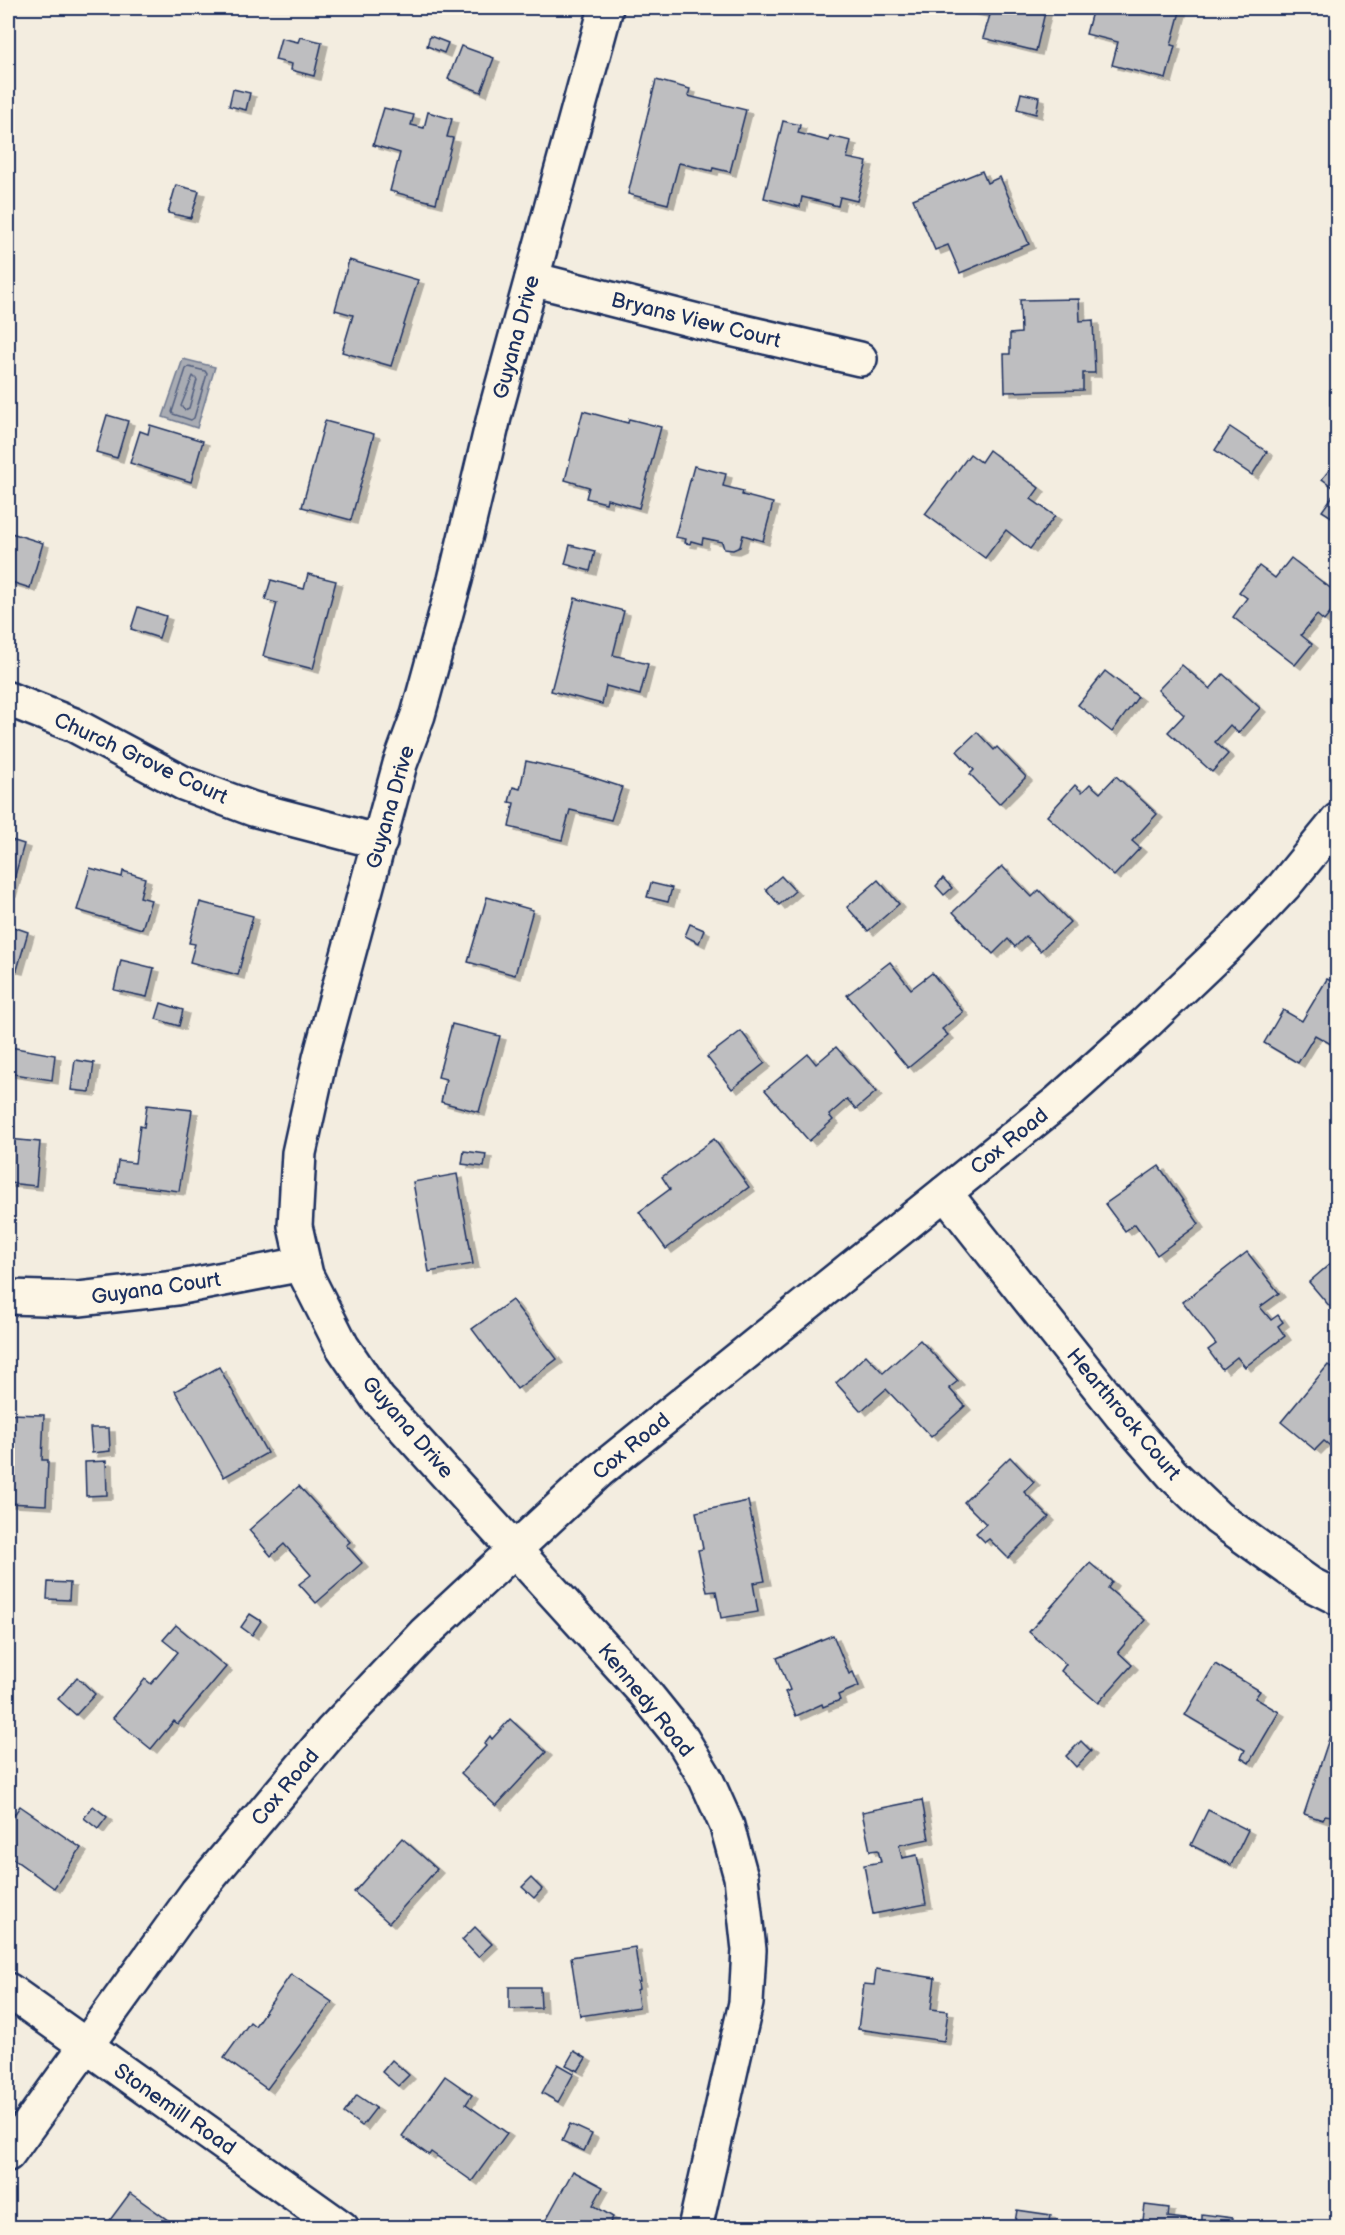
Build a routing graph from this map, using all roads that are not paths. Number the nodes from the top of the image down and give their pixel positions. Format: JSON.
{"nodes":[{"id":1,"x":606,"y":8,"type":"edge"},
{"id":2,"x":532,"y":279,"type":"junction"},
{"id":3,"x":860,"y":359,"type":"dead end"},
{"id":4,"x":8,"y":699,"type":"edge"},
{"id":5,"x":1335,"y":829,"type":"edge"},
{"id":6,"x":380,"y":842,"type":"junction"},
{"id":7,"x":945,"y":1193,"type":"junction"},
{"id":8,"x":303,"y":1264,"type":"junction"},
{"id":9,"x":8,"y":1298,"type":"edge"},
{"id":10,"x":514,"y":1549,"type":"junction"},
{"id":11,"x":1338,"y":1598,"type":"edge"},
{"id":12,"x":8,"y":1990,"type":"edge"},
{"id":13,"x":85,"y":2045,"type":"junction"},
{"id":14,"x":8,"y":2154,"type":"edge"},
{"id":15,"x":342,"y":2228,"type":"edge"},
{"id":16,"x":695,"y":2228,"type":"edge"}],
"edges":[{"from":1,"to":2,"type":"street","name":"Guyana Drive"},
{"from":2,"to":3,"type":"street","name":"Bryans View Court"},
{"from":2,"to":6,"type":"street","name":"Guyana Drive"},
{"from":4,"to":6,"type":"street","name":"Church Grove Court"},
{"from":5,"to":7,"type":"street","name":"Cox Road"},
{"from":6,"to":8,"type":"street","name":"Guyana Drive"},
{"from":7,"to":10,"type":"street","name":"Cox Road"},
{"from":7,"to":11,"type":"street","name":"Hearthrock Court"},
{"from":8,"to":9,"type":"street","name":"Guyana Court"},
{"from":8,"to":10,"type":"street","name":"Guyana Drive"},
{"from":10,"to":13,"type":"street","name":"Cox Road"},
{"from":10,"to":16,"type":"street","name":"Kennedy Road"},
{"from":12,"to":13,"type":"street","name":"Stonemill Road"},
{"from":13,"to":14,"type":"street","name":"Cox Road"},
{"from":13,"to":15,"type":"street","name":"Stonemill Road"}]}
